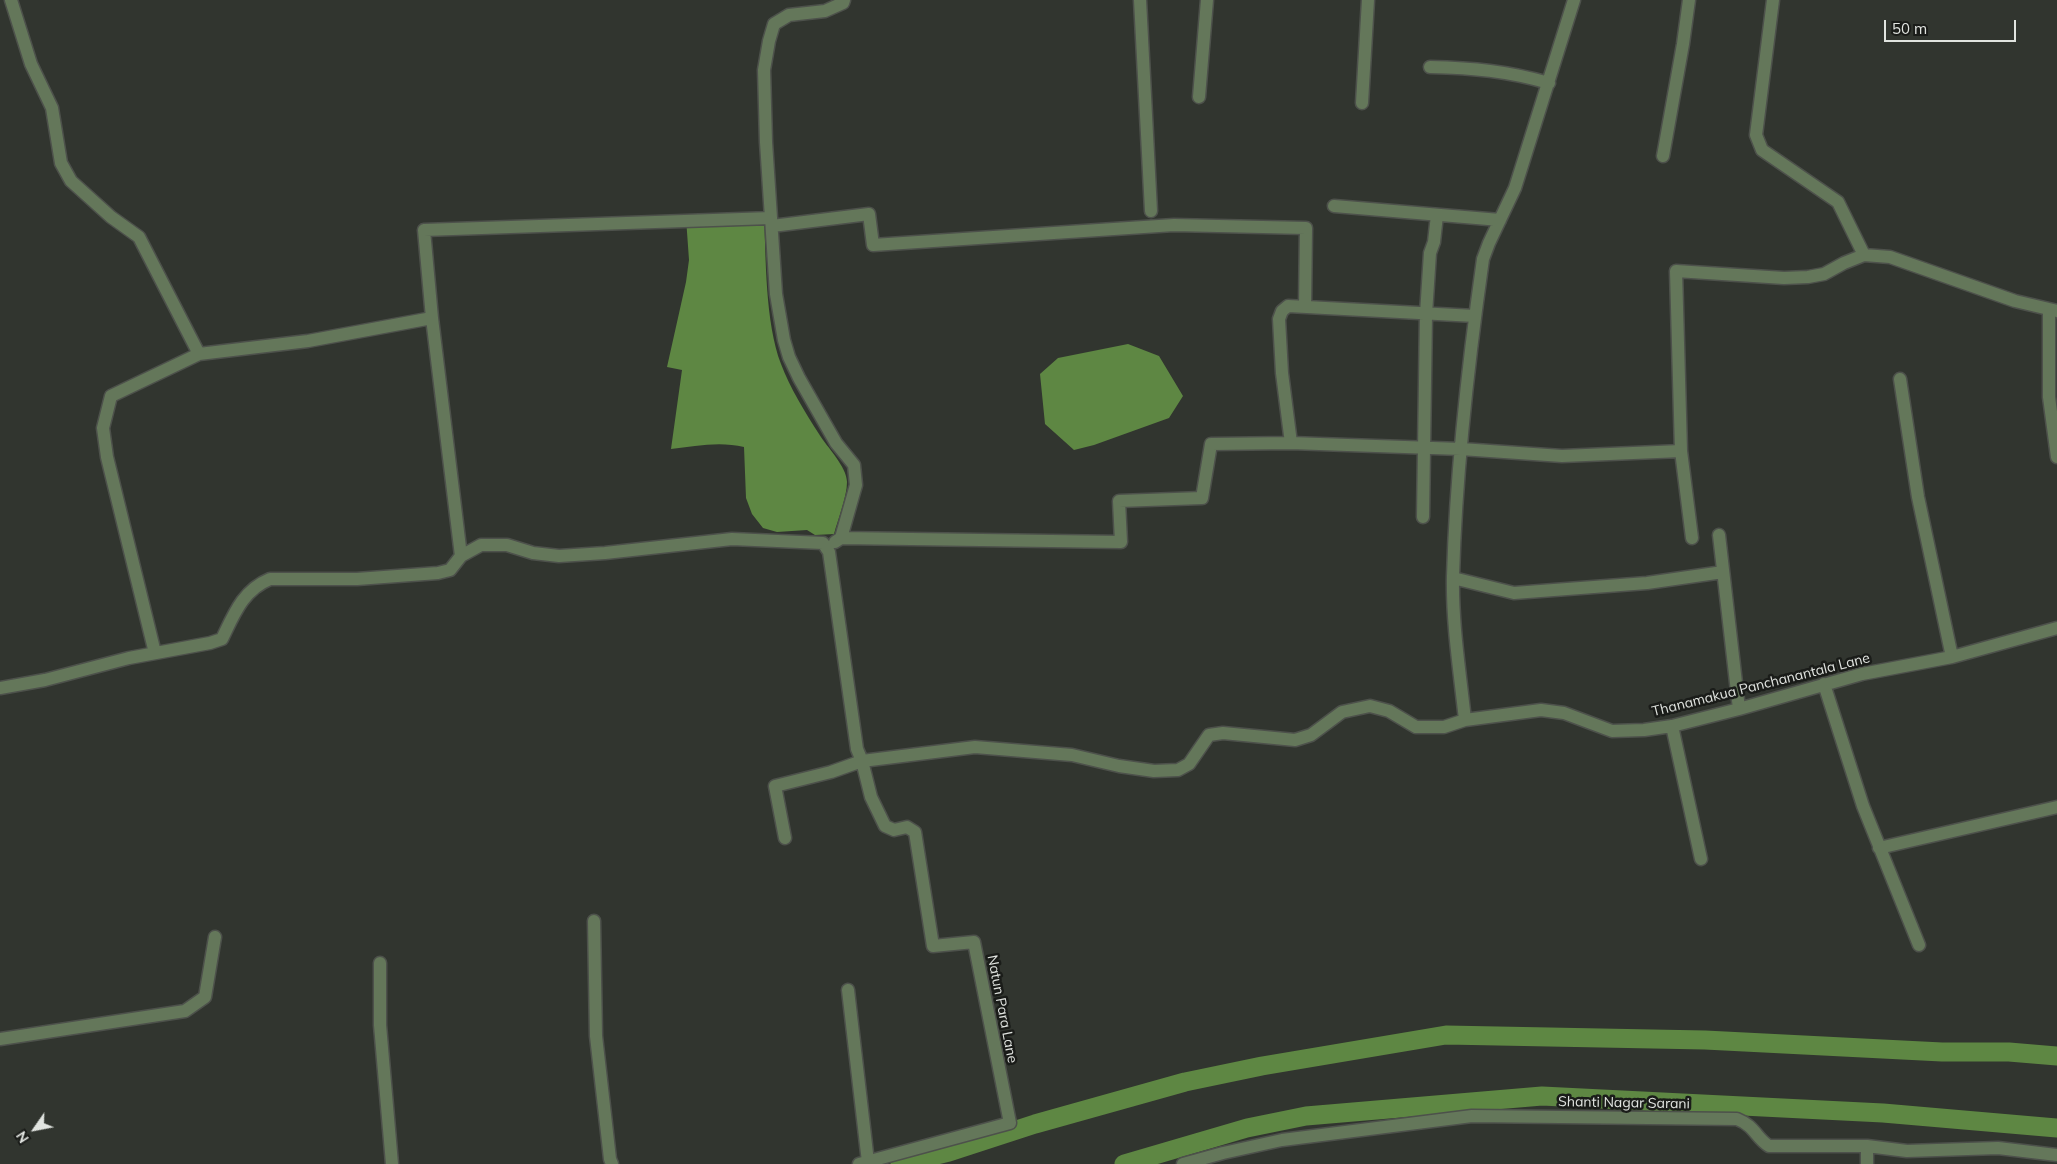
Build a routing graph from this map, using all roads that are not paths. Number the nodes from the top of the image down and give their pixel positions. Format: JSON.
{"nodes":[{"id":1,"x":11,"y":0,"type":"edge"},
{"id":2,"x":844,"y":0,"type":"edge"},
{"id":3,"x":1140,"y":0,"type":"edge"},
{"id":4,"x":1207,"y":0,"type":"edge"},
{"id":5,"x":1368,"y":0,"type":"edge"},
{"id":6,"x":1574,"y":0,"type":"edge"},
{"id":7,"x":1689,"y":0,"type":"edge"},
{"id":8,"x":1773,"y":0,"type":"edge"},
{"id":9,"x":1430,"y":67,"type":"dead end"},
{"id":10,"x":1549,"y":82,"type":"junction"},
{"id":11,"x":1199,"y":97,"type":"dead end"},
{"id":12,"x":1362,"y":103,"type":"dead end"},
{"id":13,"x":1663,"y":156,"type":"dead end"},
{"id":14,"x":1334,"y":206,"type":"dead end"},
{"id":15,"x":1151,"y":211,"type":"dead end"},
{"id":16,"x":1437,"y":214,"type":"junction"},
{"id":17,"x":1500,"y":220,"type":"junction"},
{"id":18,"x":772,"y":222,"type":"junction"},
{"id":19,"x":1864,"y":255,"type":"junction"},
{"id":20,"x":1305,"y":307,"type":"junction"},
{"id":21,"x":2053,"y":310,"type":"edge"},
{"id":22,"x":1426,"y":314,"type":"junction"},
{"id":23,"x":1475,"y":316,"type":"junction"},
{"id":24,"x":432,"y":318,"type":"junction"},
{"id":25,"x":199,"y":354,"type":"junction"},
{"id":26,"x":1900,"y":379,"type":"dead end"},
{"id":27,"x":1290,"y":443,"type":"junction"},
{"id":28,"x":1425,"y":448,"type":"junction"},
{"id":29,"x":1461,"y":449,"type":"junction"},
{"id":30,"x":1681,"y":451,"type":"junction"},
{"id":31,"x":2057,"y":457,"type":"edge"},
{"id":32,"x":1423,"y":517,"type":"dead end"},
{"id":33,"x":1719,"y":535,"type":"dead end"},
{"id":34,"x":841,"y":538,"type":"junction"},
{"id":35,"x":1692,"y":538,"type":"dead end"},
{"id":36,"x":827,"y":548,"type":"junction"},
{"id":37,"x":461,"y":556,"type":"junction"},
{"id":38,"x":1723,"y":572,"type":"junction"},
{"id":39,"x":1453,"y":578,"type":"junction"},
{"id":40,"x":2057,"y":628,"type":"edge"},
{"id":41,"x":155,"y":652,"type":"junction"},
{"id":42,"x":1952,"y":656,"type":"junction"},
{"id":43,"x":1824,"y":684,"type":"junction"},
{"id":44,"x":0,"y":688,"type":"edge"},
{"id":45,"x":1739,"y":709,"type":"junction"},
{"id":46,"x":1465,"y":720,"type":"junction"},
{"id":47,"x":1672,"y":726,"type":"junction"},
{"id":48,"x":862,"y":761,"type":"junction"},
{"id":49,"x":2057,"y":807,"type":"edge"},
{"id":50,"x":785,"y":838,"type":"dead end"},
{"id":51,"x":1879,"y":848,"type":"junction"},
{"id":52,"x":1701,"y":859,"type":"dead end"},
{"id":53,"x":594,"y":920,"type":"dead end"},
{"id":54,"x":215,"y":937,"type":"dead end"},
{"id":55,"x":1919,"y":945,"type":"dead end"},
{"id":56,"x":380,"y":963,"type":"dead end"},
{"id":57,"x":848,"y":990,"type":"dead end"},
{"id":58,"x":0,"y":1039,"type":"edge"},
{"id":59,"x":1867,"y":1146,"type":"junction"},
{"id":60,"x":2057,"y":1155,"type":"edge"},
{"id":61,"x":863,"y":1163,"type":"edge"},
{"id":62,"x":392,"y":1164,"type":"edge"},
{"id":63,"x":612,"y":1164,"type":"edge"},
{"id":64,"x":1182,"y":1164,"type":"edge"},
{"id":65,"x":1867,"y":1164,"type":"edge"}],
"edges":[{"from":1,"to":25,"type":"street"},
{"from":2,"to":18,"type":"street"},
{"from":3,"to":15,"type":"street"},
{"from":4,"to":11,"type":"street"},
{"from":5,"to":12,"type":"street"},
{"from":6,"to":10,"type":"street"},
{"from":7,"to":13,"type":"street"},
{"from":8,"to":19,"type":"street"},
{"from":9,"to":10,"type":"street"},
{"from":10,"to":17,"type":"street"},
{"from":14,"to":16,"type":"street"},
{"from":16,"to":17,"type":"street"},
{"from":16,"to":22,"type":"street"},
{"from":17,"to":23,"type":"street"},
{"from":18,"to":20,"type":"street"},
{"from":18,"to":24,"type":"street"},
{"from":18,"to":34,"type":"street"},
{"from":19,"to":21,"type":"street"},
{"from":19,"to":30,"type":"street"},
{"from":20,"to":22,"type":"street"},
{"from":20,"to":27,"type":"street"},
{"from":21,"to":31,"type":"street"},
{"from":22,"to":23,"type":"street"},
{"from":22,"to":28,"type":"street"},
{"from":23,"to":29,"type":"street"},
{"from":24,"to":25,"type":"street"},
{"from":24,"to":37,"type":"street"},
{"from":25,"to":41,"type":"street"},
{"from":26,"to":42,"type":"street"},
{"from":27,"to":28,"type":"street"},
{"from":27,"to":34,"type":"street"},
{"from":28,"to":29,"type":"street"},
{"from":28,"to":32,"type":"street"},
{"from":29,"to":30,"type":"street"},
{"from":29,"to":39,"type":"street"},
{"from":30,"to":35,"type":"street"},
{"from":33,"to":38,"type":"street"},
{"from":34,"to":36,"type":"street"},
{"from":36,"to":37,"type":"street"},
{"from":36,"to":48,"type":"street"},
{"from":37,"to":41,"type":"street"},
{"from":38,"to":39,"type":"street"},
{"from":38,"to":45,"type":"street"},
{"from":39,"to":46,"type":"street"},
{"from":40,"to":42,"type":"street","name":"Thanamakua Panchanantala Lane"},
{"from":41,"to":44,"type":"street"},
{"from":42,"to":43,"type":"street","name":"Thanamakua Panchanantala Lane"},
{"from":43,"to":45,"type":"street","name":"Thanamakua Panchanantala Lane"},
{"from":43,"to":51,"type":"street"},
{"from":45,"to":47,"type":"street","name":"Thanamakua Panchanantala Lane"},
{"from":46,"to":47,"type":"street","name":"Thanamakua Panchanantala Lane"},
{"from":46,"to":48,"type":"street","name":"Thanamakua Panchanantala Lane"},
{"from":47,"to":52,"type":"street"},
{"from":48,"to":50,"type":"street"},
{"from":48,"to":61,"type":"street","name":"Natun Para Lane"},
{"from":49,"to":51,"type":"street"},
{"from":51,"to":55,"type":"street"},
{"from":53,"to":63,"type":"street"},
{"from":54,"to":58,"type":"street"},
{"from":56,"to":62,"type":"street"},
{"from":57,"to":61,"type":"street"},
{"from":59,"to":60,"type":"street","name":"Shanti Nagar Sarani"},
{"from":59,"to":64,"type":"street","name":"Shanti Nagar Sarani"},
{"from":59,"to":65,"type":"street"}]}
